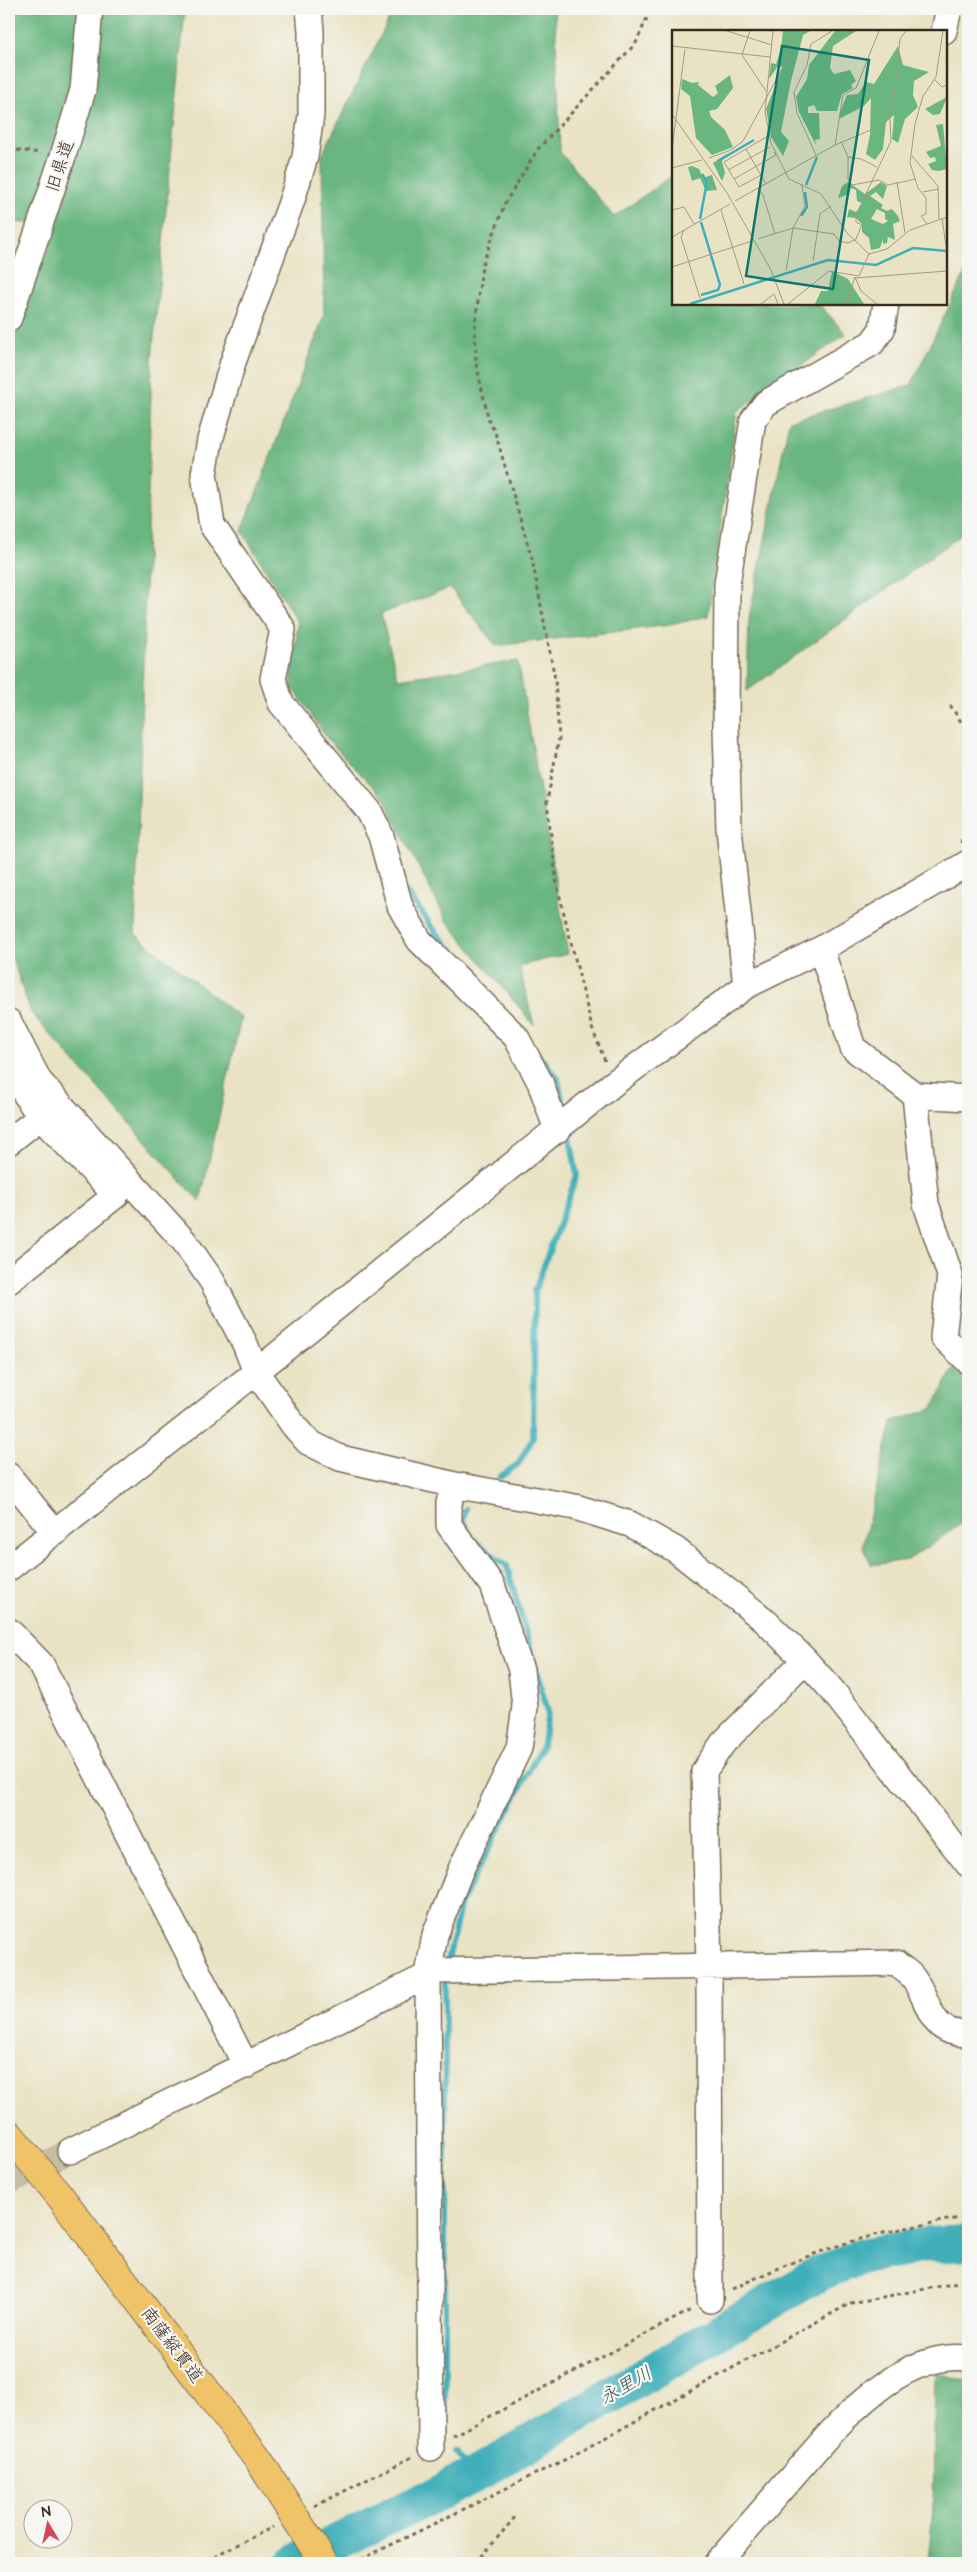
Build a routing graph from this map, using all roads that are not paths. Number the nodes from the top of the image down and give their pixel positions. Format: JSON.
{"nodes":[{"id":1,"x":90,"y":9,"type":"edge"},
{"id":2,"x":309,"y":9,"type":"edge"},
{"id":3,"x":949,"y":9,"type":"edge"},
{"id":4,"x":944,"y":30,"type":"edge"},
{"id":5,"x":886,"y":305,"type":"edge"},
{"id":6,"x":9,"y":318,"type":"edge"},
{"id":7,"x":968,"y":863,"type":"edge"},
{"id":8,"x":821,"y":949,"type":"junction"},
{"id":9,"x":746,"y":986,"type":"junction"},
{"id":10,"x":9,"y":1022,"type":"edge"},
{"id":11,"x":9,"y":1068,"type":"edge"},
{"id":12,"x":915,"y":1095,"type":"junction"},
{"id":13,"x":968,"y":1098,"type":"edge"},
{"id":14,"x":40,"y":1117,"type":"junction"},
{"id":15,"x":565,"y":1123,"type":"junction"},
{"id":16,"x":9,"y":1142,"type":"edge"},
{"id":17,"x":9,"y":1281,"type":"edge"},
{"id":18,"x":968,"y":1361,"type":"edge"},
{"id":19,"x":256,"y":1372,"type":"junction"},
{"id":20,"x":9,"y":1476,"type":"edge"},
{"id":21,"x":455,"y":1485,"type":"junction"},
{"id":22,"x":54,"y":1533,"type":"junction"},
{"id":23,"x":9,"y":1568,"type":"edge"},
{"id":24,"x":9,"y":1631,"type":"edge"},
{"id":25,"x":805,"y":1660,"type":"junction"},
{"id":26,"x":968,"y":1864,"type":"edge"},
{"id":27,"x":709,"y":1966,"type":"junction"},
{"id":28,"x":439,"y":1972,"type":"junction"},
{"id":29,"x":968,"y":2034,"type":"edge"},
{"id":30,"x":246,"y":2066,"type":"junction"},
{"id":31,"x":9,"y":2134,"type":"edge"},
{"id":32,"x":70,"y":2152,"type":"tunnel mouth"},
{"id":33,"x":710,"y":2300,"type":"road end"},
{"id":34,"x":968,"y":2358,"type":"edge"},
{"id":35,"x":431,"y":2448,"type":"road end"},
{"id":36,"x":324,"y":2563,"type":"edge"},
{"id":37,"x":717,"y":2563,"type":"edge"}],
"edges":[{"from":1,"to":6,"type":"street","name":"旧県道"},
{"from":2,"to":15,"type":"street"},
{"from":3,"to":4,"type":"street"},
{"from":5,"to":9,"type":"street"},
{"from":7,"to":8,"type":"street"},
{"from":8,"to":9,"type":"street"},
{"from":8,"to":12,"type":"street"},
{"from":9,"to":15,"type":"street"},
{"from":10,"to":19,"type":"street"},
{"from":11,"to":14,"type":"street"},
{"from":12,"to":13,"type":"street"},
{"from":12,"to":18,"type":"street"},
{"from":14,"to":16,"type":"street"},
{"from":14,"to":17,"type":"street"},
{"from":15,"to":19,"type":"street"},
{"from":19,"to":21,"type":"street"},
{"from":19,"to":22,"type":"street"},
{"from":20,"to":22,"type":"street"},
{"from":21,"to":25,"type":"street"},
{"from":21,"to":28,"type":"street"},
{"from":22,"to":23,"type":"street"},
{"from":24,"to":30,"type":"street"},
{"from":25,"to":26,"type":"street"},
{"from":25,"to":27,"type":"street"},
{"from":27,"to":28,"type":"street"},
{"from":27,"to":29,"type":"street"},
{"from":27,"to":33,"type":"street"},
{"from":28,"to":30,"type":"street"},
{"from":28,"to":35,"type":"street"},
{"from":30,"to":32,"type":"street"},
{"from":31,"to":36,"type":"main road","name":"南薩縦貫道","bridge":true},
{"from":34,"to":37,"type":"street"}]}
